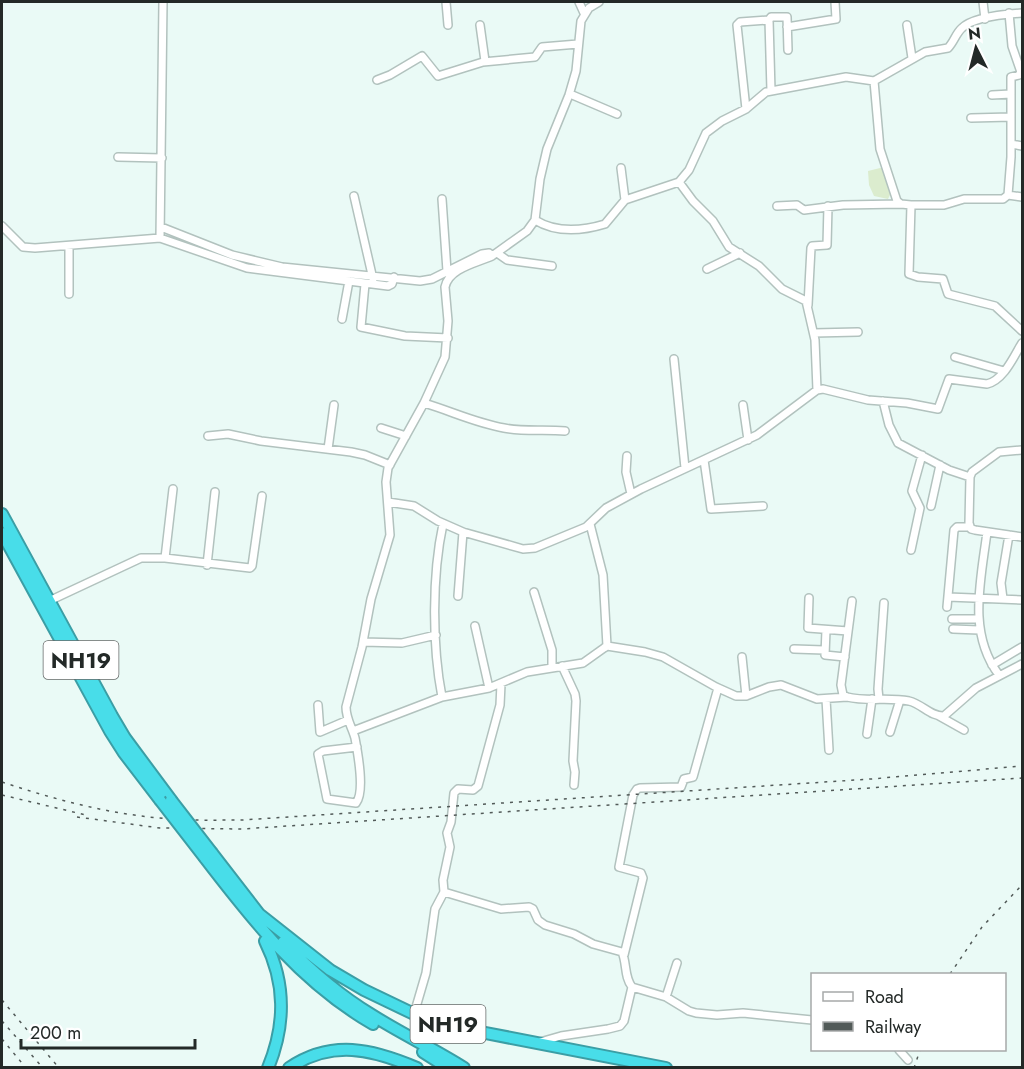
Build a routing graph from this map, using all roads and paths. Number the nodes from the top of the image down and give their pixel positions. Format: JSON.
{"nodes":[{"id":1,"x":163,"y":2,"type":"edge"},
{"id":2,"x":446,"y":2,"type":"edge"},
{"id":3,"x":579,"y":2,"type":"edge"},
{"id":4,"x":599,"y":2,"type":"edge"},
{"id":5,"x":835,"y":2,"type":"edge"},
{"id":6,"x":983,"y":2,"type":"edge"},
{"id":7,"x":584,"y":13,"type":"junction"},
{"id":8,"x":1009,"y":13,"type":"junction"},
{"id":9,"x":1023,"y":13,"type":"edge"},
{"id":10,"x":985,"y":19,"type":"junction"},
{"id":11,"x":769,"y":20,"type":"junction"},
{"id":12,"x":447,"y":25,"type":"dead end"},
{"id":13,"x":480,"y":25,"type":"dead end"},
{"id":14,"x":907,"y":25,"type":"dead end"},
{"id":15,"x":787,"y":27,"type":"junction"},
{"id":16,"x":578,"y":44,"type":"junction"},
{"id":17,"x":788,"y":50,"type":"dead end"},
{"id":18,"x":912,"y":58,"type":"junction"},
{"id":19,"x":485,"y":61,"type":"junction"},
{"id":20,"x":377,"y":80,"type":"dead end"},
{"id":21,"x":874,"y":81,"type":"junction"},
{"id":22,"x":771,"y":91,"type":"junction"},
{"id":23,"x":570,"y":94,"type":"junction"},
{"id":24,"x":1011,"y":94,"type":"junction"},
{"id":25,"x":992,"y":95,"type":"dead end"},
{"id":26,"x":746,"y":109,"type":"junction"},
{"id":27,"x":617,"y":114,"type":"dead end"},
{"id":28,"x":1011,"y":117,"type":"junction"},
{"id":29,"x":971,"y":118,"type":"dead end"},
{"id":30,"x":1011,"y":144,"type":"junction"},
{"id":31,"x":1023,"y":146,"type":"edge"},
{"id":32,"x":118,"y":157,"type":"dead end"},
{"id":33,"x":162,"y":158,"type":"junction"},
{"id":34,"x":621,"y":168,"type":"dead end"},
{"id":35,"x":679,"y":182,"type":"junction"},
{"id":36,"x":1008,"y":195,"type":"junction"},
{"id":37,"x":354,"y":196,"type":"dead end"},
{"id":38,"x":1023,"y":197,"type":"edge"},
{"id":39,"x":442,"y":199,"type":"dead end"},
{"id":40,"x":626,"y":200,"type":"junction"},
{"id":41,"x":901,"y":204,"type":"junction"},
{"id":42,"x":911,"y":205,"type":"junction"},
{"id":43,"x":777,"y":206,"type":"dead end"},
{"id":44,"x":828,"y":206,"type":"junction"},
{"id":45,"x":535,"y":220,"type":"junction"},
{"id":46,"x":2,"y":226,"type":"edge"},
{"id":47,"x":161,"y":233,"type":"junction"},
{"id":48,"x":69,"y":246,"type":"junction"},
{"id":49,"x":740,"y":253,"type":"junction"},
{"id":50,"x":495,"y":254,"type":"junction"},
{"id":51,"x":552,"y":266,"type":"dead end"},
{"id":52,"x":707,"y":269,"type":"dead end"},
{"id":53,"x":447,"y":271,"type":"junction"},
{"id":54,"x":372,"y":275,"type":"junction"},
{"id":55,"x":394,"y":277,"type":"junction"},
{"id":56,"x":349,"y":281,"type":"junction"},
{"id":57,"x":365,"y":284,"type":"junction"},
{"id":58,"x":374,"y":284,"type":"junction"},
{"id":59,"x":69,"y":294,"type":"dead end"},
{"id":60,"x":808,"y":306,"type":"junction"},
{"id":61,"x":342,"y":319,"type":"dead end"},
{"id":62,"x":1023,"y":320,"type":"edge"},
{"id":63,"x":1016,"y":326,"type":"junction"},
{"id":64,"x":1023,"y":331,"type":"edge"},
{"id":65,"x":858,"y":332,"type":"dead end"},
{"id":66,"x":814,"y":333,"type":"junction"},
{"id":67,"x":448,"y":338,"type":"junction"},
{"id":68,"x":1023,"y":343,"type":"edge"},
{"id":69,"x":956,"y":357,"type":"dead end"},
{"id":70,"x":674,"y":359,"type":"dead end"},
{"id":71,"x":1004,"y":371,"type":"junction"},
{"id":72,"x":817,"y":390,"type":"junction"},
{"id":73,"x":883,"y":401,"type":"junction"},
{"id":74,"x":424,"y":403,"type":"junction"},
{"id":75,"x":334,"y":405,"type":"dead end"},
{"id":76,"x":743,"y":405,"type":"dead end"},
{"id":77,"x":381,"y":428,"type":"dead end"},
{"id":78,"x":565,"y":431,"type":"dead end"},
{"id":79,"x":208,"y":436,"type":"dead end"},
{"id":80,"x":406,"y":436,"type":"junction"},
{"id":81,"x":748,"y":440,"type":"junction"},
{"id":82,"x":328,"y":449,"type":"junction"},
{"id":83,"x":1023,"y":450,"type":"edge"},
{"id":84,"x":922,"y":455,"type":"junction"},
{"id":85,"x":627,"y":456,"type":"dead end"},
{"id":86,"x":704,"y":460,"type":"junction"},
{"id":87,"x":390,"y":465,"type":"junction"},
{"id":88,"x":940,"y":465,"type":"junction"},
{"id":89,"x":685,"y":468,"type":"junction"},
{"id":90,"x":970,"y":477,"type":"junction"},
{"id":91,"x":173,"y":489,"type":"dead end"},
{"id":92,"x":215,"y":492,"type":"dead end"},
{"id":93,"x":631,"y":494,"type":"junction"},
{"id":94,"x":262,"y":496,"type":"dead end"},
{"id":95,"x":388,"y":502,"type":"junction"},
{"id":96,"x":763,"y":506,"type":"dead end"},
{"id":97,"x":931,"y":506,"type":"dead end"},
{"id":98,"x":2,"y":514,"type":"edge"},
{"id":99,"x":443,"y":524,"type":"junction"},
{"id":100,"x":590,"y":524,"type":"junction"},
{"id":101,"x":970,"y":527,"type":"junction"},
{"id":102,"x":463,"y":532,"type":"junction"},
{"id":103,"x":987,"y":532,"type":"junction"},
{"id":104,"x":2,"y":533,"type":"edge"},
{"id":105,"x":1009,"y":535,"type":"junction"},
{"id":106,"x":1023,"y":537,"type":"edge"},
{"id":107,"x":911,"y":550,"type":"dead end"},
{"id":108,"x":165,"y":558,"type":"junction"},
{"id":109,"x":207,"y":565,"type":"junction"},
{"id":110,"x":534,"y":592,"type":"dead end"},
{"id":111,"x":458,"y":596,"type":"dead end"},
{"id":112,"x":948,"y":597,"type":"junction"},
{"id":113,"x":980,"y":597,"type":"junction"},
{"id":114,"x":809,"y":598,"type":"dead end"},
{"id":115,"x":1003,"y":599,"type":"junction"},
{"id":116,"x":1023,"y":600,"type":"edge"},
{"id":117,"x":49,"y":601,"type":"junction"},
{"id":118,"x":852,"y":601,"type":"dead end"},
{"id":119,"x":884,"y":603,"type":"dead end"},
{"id":120,"x":947,"y":607,"type":"dead end"},
{"id":121,"x":952,"y":619,"type":"dead end"},
{"id":122,"x":978,"y":619,"type":"junction"},
{"id":123,"x":475,"y":626,"type":"dead end"},
{"id":124,"x":953,"y":629,"type":"dead end"},
{"id":125,"x":826,"y":630,"type":"junction"},
{"id":126,"x":979,"y":630,"type":"junction"},
{"id":127,"x":848,"y":631,"type":"junction"},
{"id":128,"x":436,"y":635,"type":"junction"},
{"id":129,"x":363,"y":642,"type":"junction"},
{"id":130,"x":607,"y":642,"type":"junction"},
{"id":131,"x":1023,"y":646,"type":"edge"},
{"id":132,"x":794,"y":649,"type":"dead end"},
{"id":133,"x":824,"y":650,"type":"junction"},
{"id":134,"x":742,"y":657,"type":"dead end"},
{"id":135,"x":845,"y":657,"type":"junction"},
{"id":136,"x":553,"y":662,"type":"junction"},
{"id":137,"x":1023,"y":664,"type":"edge"},
{"id":138,"x":562,"y":666,"type":"junction"},
{"id":139,"x":996,"y":671,"type":"junction"},
{"id":140,"x":488,"y":684,"type":"junction"},
{"id":141,"x":501,"y":684,"type":"junction"},
{"id":142,"x":718,"y":688,"type":"junction"},
{"id":143,"x":441,"y":693,"type":"junction"},
{"id":144,"x":746,"y":694,"type":"junction"},
{"id":145,"x":844,"y":694,"type":"junction"},
{"id":146,"x":877,"y":695,"type":"junction"},
{"id":147,"x":826,"y":699,"type":"junction"},
{"id":148,"x":900,"y":700,"type":"junction"},
{"id":149,"x":318,"y":705,"type":"dead end"},
{"id":150,"x":939,"y":716,"type":"junction"},
{"id":151,"x":350,"y":726,"type":"junction"},
{"id":152,"x":964,"y":730,"type":"dead end"},
{"id":153,"x":890,"y":732,"type":"dead end"},
{"id":154,"x":867,"y":734,"type":"dead end"},
{"id":155,"x":357,"y":747,"type":"junction"},
{"id":156,"x":829,"y":750,"type":"dead end"},
{"id":157,"x":574,"y":785,"type":"dead end"},
{"id":158,"x":166,"y":800,"type":"junction"},
{"id":159,"x":444,"y":892,"type":"junction"},
{"id":160,"x":255,"y":917,"type":"junction"},
{"id":161,"x":624,"y":956,"type":"junction"},
{"id":162,"x":677,"y":963,"type":"dead end"},
{"id":163,"x":632,"y":987,"type":"junction"},
{"id":164,"x":666,"y":997,"type":"junction"},
{"id":165,"x":414,"y":1014,"type":"junction"},
{"id":166,"x":811,"y":1020,"type":"edge"},
{"id":167,"x":537,"y":1043,"type":"junction"},
{"id":168,"x":900,"y":1051,"type":"edge"},
{"id":169,"x":908,"y":1060,"type":"dead end"},
{"id":170,"x":268,"y":1068,"type":"edge"},
{"id":171,"x":289,"y":1068,"type":"edge"},
{"id":172,"x":417,"y":1068,"type":"edge"},
{"id":173,"x":448,"y":1068,"type":"edge"},
{"id":174,"x":464,"y":1068,"type":"edge"},
{"id":175,"x":666,"y":1068,"type":"edge"}],
"edges":[{"from":1,"to":33,"type":"street"},
{"from":2,"to":12,"type":"street"},
{"from":3,"to":7,"type":"street"},
{"from":4,"to":7,"type":"street"},
{"from":5,"to":15,"type":"street"},
{"from":6,"to":10,"type":"street"},
{"from":7,"to":16,"type":"street"},
{"from":8,"to":9,"type":"street"},
{"from":8,"to":10,"type":"street"},
{"from":8,"to":24,"type":"street"},
{"from":10,"to":18,"type":"street"},
{"from":11,"to":15,"type":"street"},
{"from":11,"to":22,"type":"street"},
{"from":11,"to":26,"type":"street"},
{"from":13,"to":19,"type":"street"},
{"from":14,"to":18,"type":"street"},
{"from":15,"to":17,"type":"street"},
{"from":16,"to":19,"type":"street"},
{"from":16,"to":23,"type":"street"},
{"from":18,"to":21,"type":"street"},
{"from":19,"to":20,"type":"street"},
{"from":21,"to":22,"type":"street"},
{"from":21,"to":41,"type":"street"},
{"from":22,"to":26,"type":"street"},
{"from":23,"to":27,"type":"street"},
{"from":23,"to":45,"type":"street"},
{"from":24,"to":25,"type":"street"},
{"from":24,"to":28,"type":"street"},
{"from":26,"to":35,"type":"street"},
{"from":28,"to":29,"type":"street"},
{"from":28,"to":30,"type":"street"},
{"from":30,"to":31,"type":"street"},
{"from":30,"to":36,"type":"street"},
{"from":32,"to":33,"type":"street"},
{"from":33,"to":47,"type":"street"},
{"from":34,"to":40,"type":"street"},
{"from":35,"to":40,"type":"street"},
{"from":35,"to":49,"type":"street"},
{"from":36,"to":38,"type":"street"},
{"from":36,"to":42,"type":"street"},
{"from":37,"to":54,"type":"street"},
{"from":39,"to":53,"type":"street"},
{"from":40,"to":45,"type":"street"},
{"from":41,"to":42,"type":"street"},
{"from":41,"to":44,"type":"street"},
{"from":42,"to":63,"type":"street"},
{"from":43,"to":44,"type":"street"},
{"from":44,"to":60,"type":"street"},
{"from":45,"to":50,"type":"street"},
{"from":46,"to":48,"type":"street"},
{"from":47,"to":48,"type":"street"},
{"from":47,"to":54,"type":"street"},
{"from":47,"to":56,"type":"street"},
{"from":48,"to":59,"type":"street"},
{"from":49,"to":52,"type":"street"},
{"from":49,"to":60,"type":"street"},
{"from":50,"to":51,"type":"street"},
{"from":50,"to":53,"type":"street"},
{"from":50,"to":67,"type":"street"},
{"from":53,"to":55,"type":"street"},
{"from":54,"to":55,"type":"street"},
{"from":54,"to":58,"type":"street"},
{"from":55,"to":58,"type":"street"},
{"from":56,"to":57,"type":"street"},
{"from":56,"to":61,"type":"street"},
{"from":57,"to":58,"type":"street"},
{"from":57,"to":67,"type":"street"},
{"from":60,"to":66,"type":"street"},
{"from":62,"to":63,"type":"street"},
{"from":63,"to":64,"type":"street"},
{"from":65,"to":66,"type":"street"},
{"from":66,"to":72,"type":"street"},
{"from":67,"to":74,"type":"street"},
{"from":68,"to":71,"type":"street"},
{"from":69,"to":71,"type":"street"},
{"from":70,"to":89,"type":"street"},
{"from":71,"to":73,"type":"street"},
{"from":72,"to":73,"type":"street"},
{"from":72,"to":81,"type":"street"},
{"from":73,"to":84,"type":"street"},
{"from":74,"to":78,"type":"street"},
{"from":74,"to":80,"type":"street"},
{"from":75,"to":82,"type":"street"},
{"from":76,"to":81,"type":"street"},
{"from":77,"to":80,"type":"street"},
{"from":79,"to":82,"type":"street"},
{"from":80,"to":87,"type":"street"},
{"from":81,"to":86,"type":"street"},
{"from":82,"to":87,"type":"street"},
{"from":83,"to":90,"type":"street"},
{"from":84,"to":88,"type":"street"},
{"from":84,"to":107,"type":"street"},
{"from":85,"to":93,"type":"street"},
{"from":86,"to":89,"type":"street"},
{"from":86,"to":96,"type":"street"},
{"from":87,"to":95,"type":"street"},
{"from":88,"to":90,"type":"street"},
{"from":88,"to":97,"type":"street"},
{"from":89,"to":93,"type":"street"},
{"from":90,"to":101,"type":"street"},
{"from":91,"to":108,"type":"street"},
{"from":92,"to":109,"type":"street"},
{"from":93,"to":100,"type":"street"},
{"from":94,"to":109,"type":"street"},
{"from":95,"to":99,"type":"street"},
{"from":95,"to":129,"type":"street"},
{"from":98,"to":117,"type":"highway","number":"NH19"},
{"from":99,"to":102,"type":"street"},
{"from":99,"to":128,"type":"street"},
{"from":100,"to":102,"type":"street"},
{"from":100,"to":130,"type":"street"},
{"from":101,"to":103,"type":"street"},
{"from":101,"to":112,"type":"street"},
{"from":102,"to":111,"type":"street"},
{"from":103,"to":105,"type":"street"},
{"from":103,"to":113,"type":"street"},
{"from":104,"to":158,"type":"highway","number":"NH19"},
{"from":105,"to":106,"type":"street"},
{"from":105,"to":115,"type":"street"},
{"from":108,"to":109,"type":"street"},
{"from":108,"to":117,"type":"street"},
{"from":110,"to":136,"type":"street"},
{"from":112,"to":113,"type":"street"},
{"from":112,"to":120,"type":"street"},
{"from":113,"to":115,"type":"street"},
{"from":113,"to":122,"type":"street"},
{"from":114,"to":125,"type":"street"},
{"from":115,"to":116,"type":"street"},
{"from":117,"to":158,"type":"highway","number":"NH19"},
{"from":118,"to":127,"type":"street"},
{"from":119,"to":146,"type":"street"},
{"from":121,"to":122,"type":"street"},
{"from":122,"to":126,"type":"street"},
{"from":123,"to":140,"type":"street"},
{"from":124,"to":126,"type":"street"},
{"from":125,"to":127,"type":"street"},
{"from":125,"to":133,"type":"street"},
{"from":126,"to":139,"type":"street"},
{"from":127,"to":135,"type":"street"},
{"from":128,"to":129,"type":"street"},
{"from":128,"to":143,"type":"street"},
{"from":129,"to":151,"type":"street"},
{"from":130,"to":138,"type":"street"},
{"from":130,"to":142,"type":"street"},
{"from":131,"to":139,"type":"street"},
{"from":132,"to":133,"type":"street"},
{"from":133,"to":135,"type":"street"},
{"from":134,"to":144,"type":"street"},
{"from":135,"to":145,"type":"street"},
{"from":136,"to":138,"type":"street"},
{"from":136,"to":141,"type":"street"},
{"from":137,"to":139,"type":"street"},
{"from":138,"to":157,"type":"street"},
{"from":139,"to":150,"type":"street"},
{"from":140,"to":141,"type":"street"},
{"from":140,"to":143,"type":"street"},
{"from":141,"to":159,"type":"street"},
{"from":142,"to":144,"type":"street"},
{"from":142,"to":161,"type":"street"},
{"from":143,"to":151,"type":"street"},
{"from":144,"to":147,"type":"street"},
{"from":145,"to":146,"type":"street"},
{"from":145,"to":147,"type":"street"},
{"from":146,"to":148,"type":"street"},
{"from":146,"to":154,"type":"street"},
{"from":147,"to":156,"type":"street"},
{"from":148,"to":150,"type":"street"},
{"from":148,"to":153,"type":"street"},
{"from":149,"to":151,"type":"street"},
{"from":150,"to":152,"type":"street"},
{"from":151,"to":155,"type":"street"},
{"from":155,"to":155,"type":"street"},
{"from":158,"to":160,"type":"highway","number":"NH19","bridge":true},
{"from":159,"to":161,"type":"street"},
{"from":159,"to":165,"type":"street"},
{"from":160,"to":165,"type":"highway","number":"NH19"},
{"from":160,"to":170,"type":"highway","number":"NH19"},
{"from":160,"to":173,"type":"highway","number":"NH19"},
{"from":160,"to":174,"type":"highway","number":"NH19"},
{"from":161,"to":163,"type":"street"},
{"from":162,"to":164,"type":"street"},
{"from":163,"to":164,"type":"street"},
{"from":163,"to":167,"type":"street"},
{"from":164,"to":166,"type":"street"},
{"from":165,"to":167,"type":"highway","number":"NH19"},
{"from":167,"to":175,"type":"highway","number":"NH19"},
{"from":168,"to":169,"type":"street"},
{"from":171,"to":172,"type":"highway"}]}
